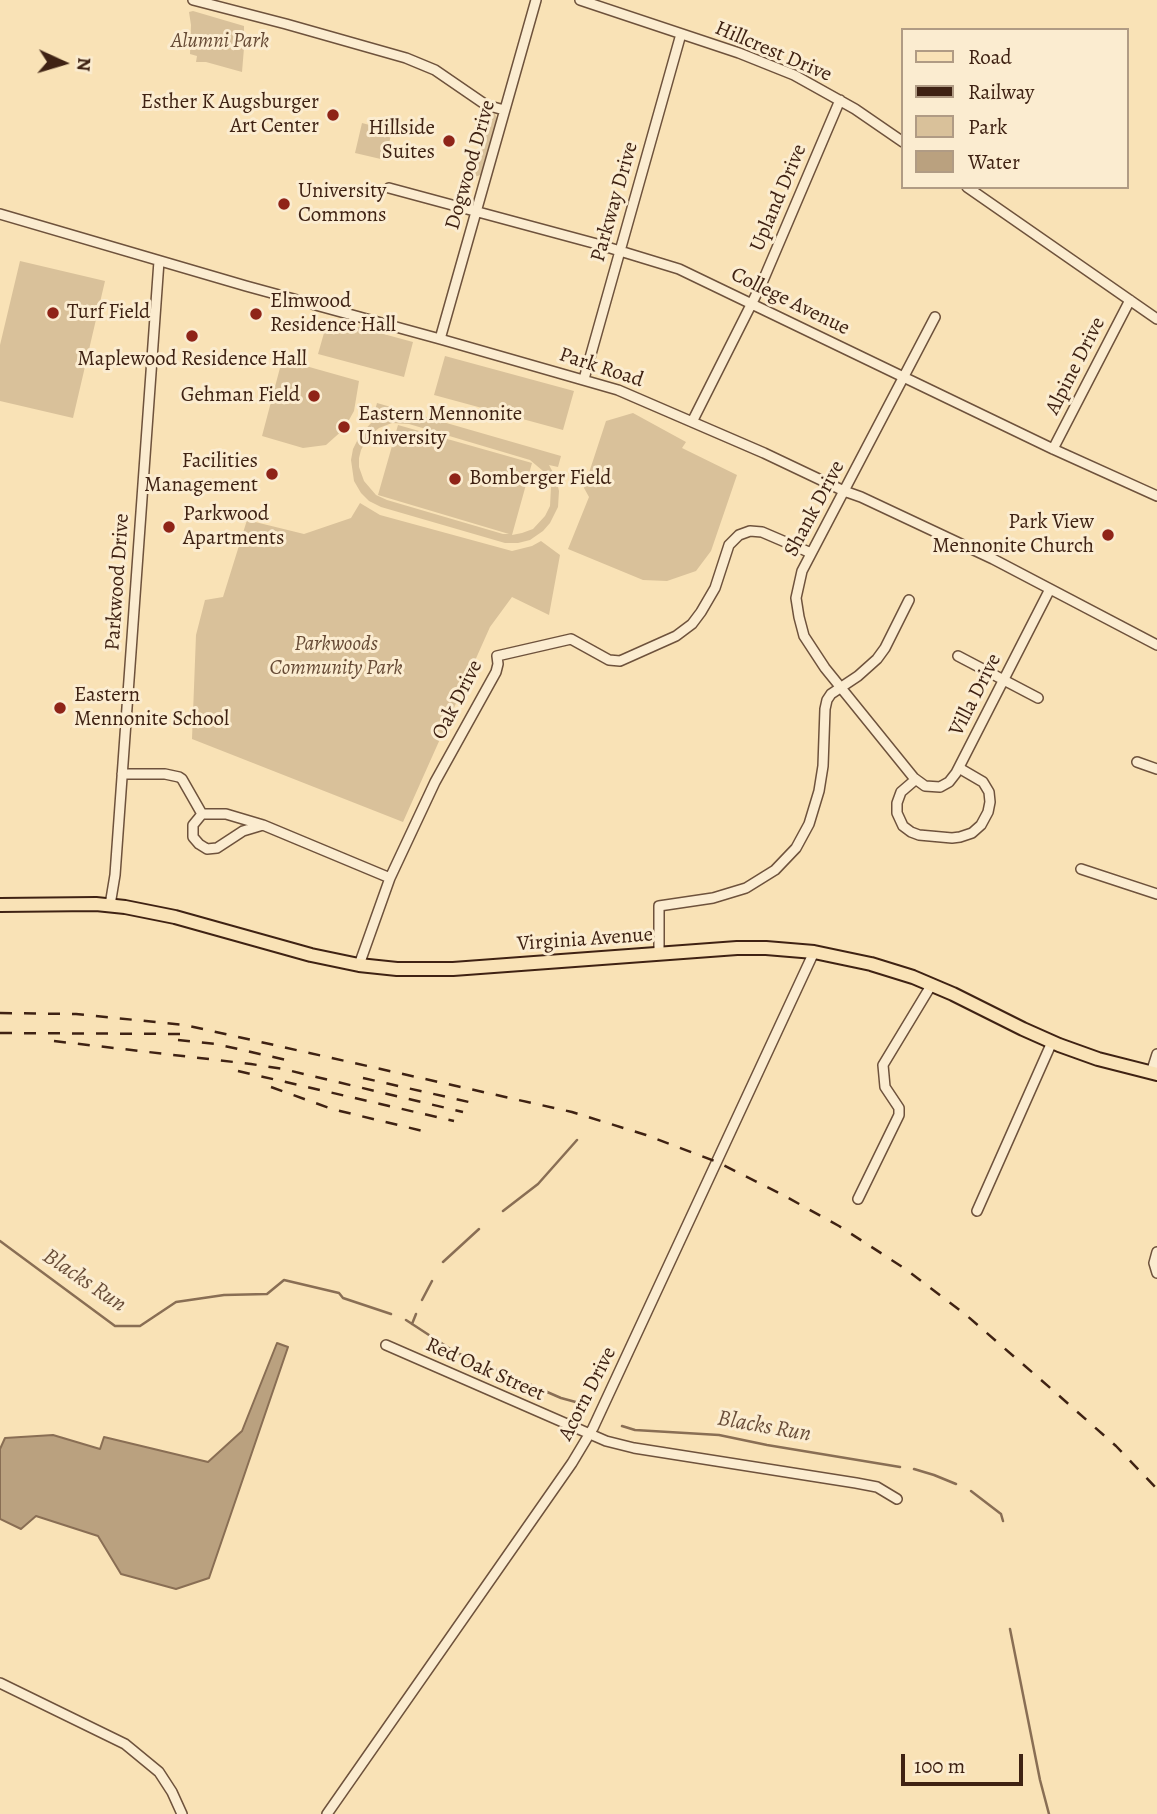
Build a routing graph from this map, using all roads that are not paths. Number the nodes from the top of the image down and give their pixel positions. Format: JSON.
{"nodes":[{"id":1,"x":192,"y":0,"type":"edge"},
{"id":2,"x":536,"y":0,"type":"edge"},
{"id":3,"x":580,"y":0,"type":"edge"},
{"id":4,"x":681,"y":34,"type":"junction"},
{"id":5,"x":840,"y":100,"type":"junction"},
{"id":6,"x":504,"y":110,"type":"junction"},
{"id":7,"x":902,"y":141,"type":"edge"},
{"id":8,"x":389,"y":188,"type":"dead end"},
{"id":9,"x":970,"y":189,"type":"edge"},
{"id":10,"x":476,"y":212,"type":"junction"},
{"id":11,"x":0,"y":214,"type":"edge"},
{"id":12,"x":620,"y":251,"type":"junction"},
{"id":13,"x":159,"y":261,"type":"junction"},
{"id":14,"x":1130,"y":300,"type":"junction"},
{"id":15,"x":752,"y":303,"type":"junction"},
{"id":16,"x":935,"y":317,"type":"dead end"},
{"id":17,"x":1157,"y":319,"type":"edge"},
{"id":18,"x":440,"y":338,"type":"junction"},
{"id":19,"x":904,"y":376,"type":"junction"},
{"id":20,"x":584,"y":379,"type":"junction"},
{"id":21,"x":692,"y":422,"type":"junction"},
{"id":22,"x":1053,"y":449,"type":"junction"},
{"id":23,"x":844,"y":491,"type":"junction"},
{"id":24,"x":1157,"y":496,"type":"edge"},
{"id":25,"x":810,"y":553,"type":"junction"},
{"id":26,"x":1050,"y":589,"type":"junction"},
{"id":27,"x":909,"y":600,"type":"dead end"},
{"id":28,"x":1157,"y":645,"type":"edge"},
{"id":29,"x":958,"y":656,"type":"dead end"},
{"id":30,"x":1003,"y":679,"type":"junction"},
{"id":31,"x":841,"y":686,"type":"junction"},
{"id":32,"x":1038,"y":698,"type":"dead end"},
{"id":33,"x":1137,"y":762,"type":"dead end"},
{"id":34,"x":959,"y":768,"type":"junction"},
{"id":35,"x":1157,"y":769,"type":"edge"},
{"id":36,"x":122,"y":774,"type":"junction"},
{"id":37,"x":915,"y":780,"type":"junction"},
{"id":38,"x":202,"y":814,"type":"junction"},
{"id":39,"x":263,"y":825,"type":"junction"},
{"id":40,"x":1082,"y":869,"type":"dead end"},
{"id":41,"x":390,"y":878,"type":"junction"},
{"id":42,"x":1157,"y":894,"type":"edge"},
{"id":43,"x":0,"y":905,"type":"edge"},
{"id":44,"x":110,"y":905,"type":"junction"},
{"id":45,"x":814,"y":952,"type":"junction"},
{"id":46,"x":659,"y":954,"type":"junction"},
{"id":47,"x":359,"y":965,"type":"junction"},
{"id":48,"x":932,"y":984,"type":"junction"},
{"id":49,"x":1052,"y":1042,"type":"junction"},
{"id":50,"x":1157,"y":1054,"type":"edge"},
{"id":51,"x":1154,"y":1073,"type":"edge"},
{"id":52,"x":858,"y":1199,"type":"dead end"},
{"id":53,"x":977,"y":1211,"type":"dead end"},
{"id":54,"x":1157,"y":1252,"type":"edge"},
{"id":55,"x":1157,"y":1273,"type":"edge"},
{"id":56,"x":386,"y":1346,"type":"dead end"},
{"id":57,"x":589,"y":1435,"type":"junction"},
{"id":58,"x":897,"y":1499,"type":"dead end"},
{"id":59,"x":0,"y":1683,"type":"edge"},
{"id":60,"x":183,"y":1814,"type":"edge"},
{"id":61,"x":327,"y":1814,"type":"edge"}],
"edges":[{"from":1,"to":6,"type":"street"},
{"from":2,"to":6,"type":"street","name":"Dogwood Drive"},
{"from":3,"to":4,"type":"street","name":"Hillcrest Drive"},
{"from":4,"to":5,"type":"street","name":"Hillcrest Drive"},
{"from":4,"to":12,"type":"street","name":"Parkway Drive"},
{"from":5,"to":7,"type":"street","name":"Hillcrest Drive"},
{"from":5,"to":15,"type":"street","name":"Upland Drive"},
{"from":6,"to":10,"type":"street","name":"Dogwood Drive"},
{"from":8,"to":10,"type":"street","name":"College Avenue"},
{"from":9,"to":14,"type":"street"},
{"from":10,"to":12,"type":"street","name":"College Avenue"},
{"from":10,"to":18,"type":"street","name":"Dogwood Drive"},
{"from":11,"to":13,"type":"street","name":"Park Road"},
{"from":12,"to":15,"type":"street","name":"College Avenue"},
{"from":12,"to":20,"type":"street","name":"Parkway Drive"},
{"from":13,"to":18,"type":"street","name":"Park Road"},
{"from":13,"to":36,"type":"street","name":"Parkwood Drive"},
{"from":14,"to":17,"type":"street"},
{"from":14,"to":22,"type":"street","name":"Alpine Drive"},
{"from":15,"to":19,"type":"street","name":"College Avenue"},
{"from":15,"to":21,"type":"street","name":"Upland Drive"},
{"from":16,"to":19,"type":"street","name":"Shank Drive"},
{"from":18,"to":20,"type":"street","name":"Park Road"},
{"from":19,"to":22,"type":"street","name":"College Avenue"},
{"from":19,"to":23,"type":"street","name":"Shank Drive"},
{"from":20,"to":21,"type":"street","name":"Park Road"},
{"from":21,"to":23,"type":"street","name":"Park Road"},
{"from":22,"to":24,"type":"street","name":"College Avenue"},
{"from":23,"to":25,"type":"street","name":"Shank Drive"},
{"from":23,"to":26,"type":"street","name":"Park Road"},
{"from":25,"to":31,"type":"street","name":"Shank Drive"},
{"from":25,"to":41,"type":"street","name":"Oak Drive"},
{"from":26,"to":28,"type":"street","name":"Park Road"},
{"from":26,"to":30,"type":"street","name":"Villa Drive"},
{"from":27,"to":31,"type":"street"},
{"from":29,"to":30,"type":"street"},
{"from":30,"to":32,"type":"street"},
{"from":30,"to":34,"type":"street","name":"Villa Drive"},
{"from":31,"to":37,"type":"street","name":"Shank Drive"},
{"from":31,"to":46,"type":"street"},
{"from":33,"to":35,"type":"street"},
{"from":34,"to":37,"type":"street","name":"Villa Drive"},
{"from":34,"to":37,"type":"street"},
{"from":36,"to":38,"type":"street"},
{"from":36,"to":44,"type":"street","name":"Parkwood Drive"},
{"from":38,"to":39,"type":"street"},
{"from":38,"to":39,"type":"street"},
{"from":39,"to":41,"type":"street"},
{"from":40,"to":42,"type":"street"},
{"from":41,"to":47,"type":"street","name":"Oak Drive"},
{"from":43,"to":44,"type":"main road","name":"Virginia Avenue"},
{"from":44,"to":47,"type":"main road","name":"Virginia Avenue"},
{"from":45,"to":46,"type":"main road","name":"Virginia Avenue"},
{"from":45,"to":48,"type":"main road","name":"Virginia Avenue"},
{"from":45,"to":57,"type":"street","name":"Acorn Drive"},
{"from":46,"to":47,"type":"main road","name":"Virginia Avenue"},
{"from":48,"to":49,"type":"main road","name":"Virginia Avenue"},
{"from":48,"to":52,"type":"street"},
{"from":49,"to":51,"type":"main road","name":"Virginia Avenue"},
{"from":49,"to":53,"type":"street"},
{"from":50,"to":51,"type":"street"},
{"from":54,"to":55,"type":"street"},
{"from":56,"to":57,"type":"street","name":"Red Oak Street"},
{"from":57,"to":58,"type":"street","name":"Red Oak Street"},
{"from":57,"to":61,"type":"street","name":"Acorn Drive"},
{"from":59,"to":60,"type":"street"}]}
